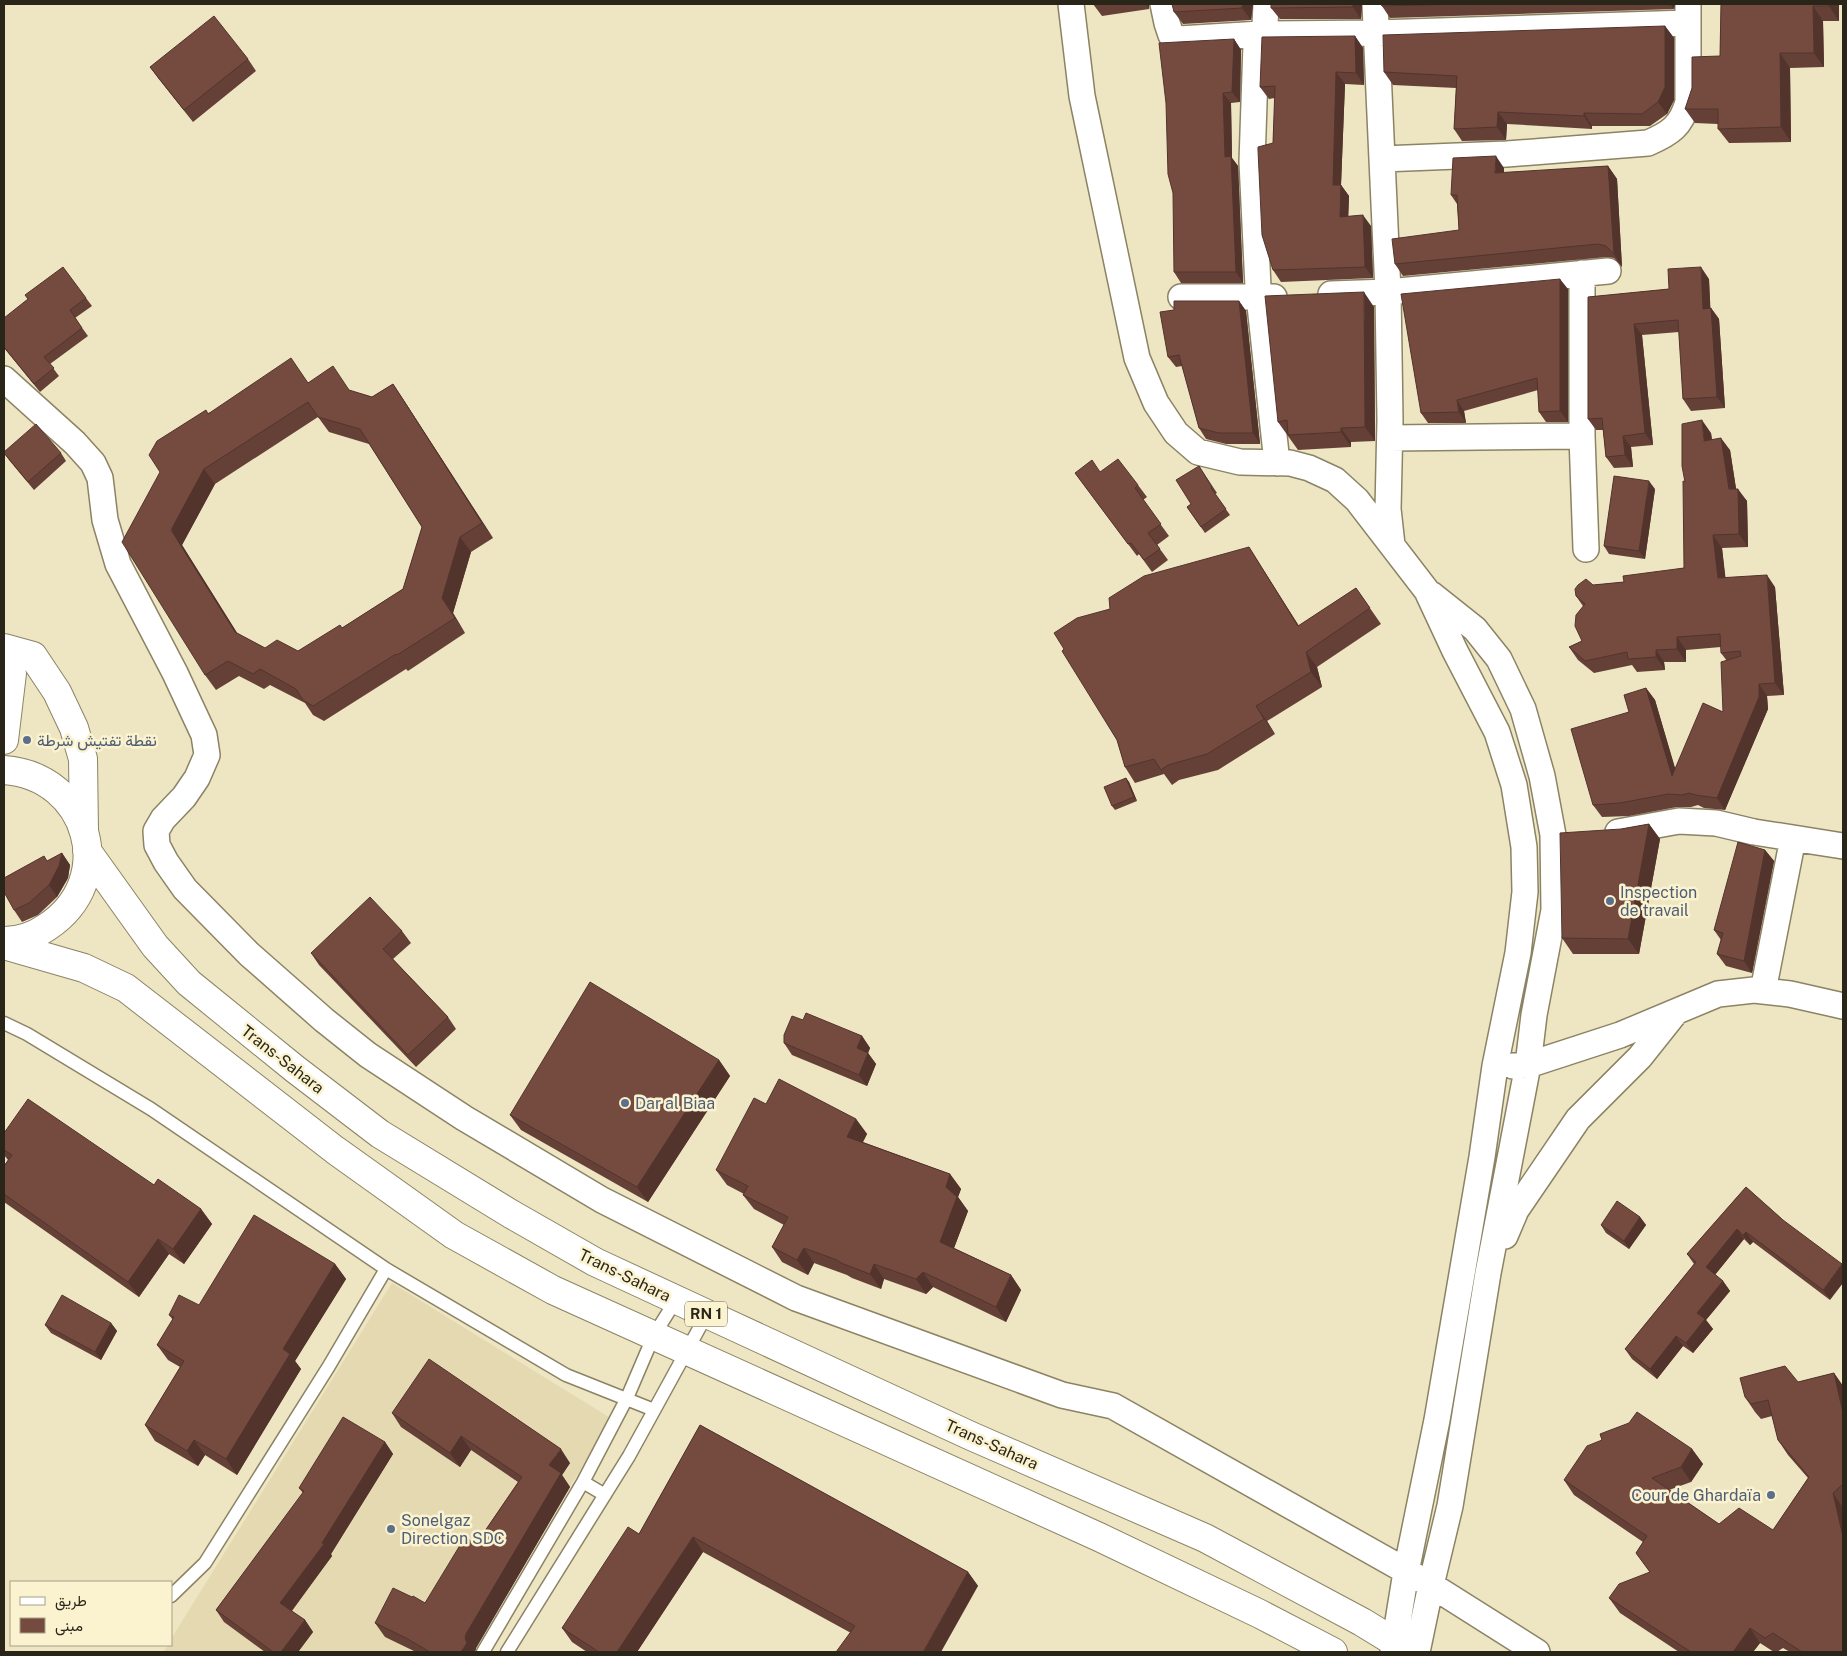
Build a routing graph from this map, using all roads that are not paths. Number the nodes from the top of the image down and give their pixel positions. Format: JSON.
{"nodes":[{"id":1,"x":1071,"y":4,"type":"edge"},
{"id":2,"x":1163,"y":4,"type":"edge"},
{"id":3,"x":1266,"y":4,"type":"edge"},
{"id":4,"x":1375,"y":4,"type":"edge"},
{"id":5,"x":1688,"y":13,"type":"edge"},
{"id":6,"x":1377,"y":33,"type":"junction"},
{"id":7,"x":1261,"y":34,"type":"junction"},
{"id":8,"x":1382,"y":159,"type":"junction"},
{"id":9,"x":1608,"y":272,"type":"dead end"},
{"id":10,"x":1582,"y":273,"type":"junction"},
{"id":11,"x":1388,"y":292,"type":"junction"},
{"id":12,"x":1181,"y":297,"type":"dead end"},
{"id":13,"x":1259,"y":297,"type":"junction"},
{"id":14,"x":4,"y":379,"type":"edge"},
{"id":15,"x":1582,"y":436,"type":"junction"},
{"id":16,"x":1390,"y":438,"type":"junction"},
{"id":17,"x":1277,"y":463,"type":"junction"},
{"id":18,"x":1392,"y":545,"type":"junction"},
{"id":19,"x":1586,"y":549,"type":"dead end"},
{"id":20,"x":1427,"y":591,"type":"junction"},
{"id":21,"x":4,"y":648,"type":"edge"},
{"id":22,"x":4,"y":663,"type":"edge"},
{"id":23,"x":4,"y":740,"type":"edge"},
{"id":24,"x":4,"y":770,"type":"edge"},
{"id":25,"x":1572,"y":834,"type":"junction"},
{"id":26,"x":1793,"y":838,"type":"junction"},
{"id":27,"x":86,"y":841,"type":"junction"},
{"id":28,"x":1843,"y":846,"type":"edge"},
{"id":29,"x":4,"y":941,"type":"edge"},
{"id":30,"x":4,"y":945,"type":"edge"},
{"id":31,"x":1763,"y":991,"type":"junction"},
{"id":32,"x":1843,"y":1006,"type":"edge"},
{"id":33,"x":1677,"y":1011,"type":"junction"},
{"id":34,"x":4,"y":1023,"type":"edge"},
{"id":35,"x":1528,"y":1065,"type":"junction"},
{"id":36,"x":1495,"y":1066,"type":"junction"},
{"id":37,"x":386,"y":1269,"type":"junction"},
{"id":38,"x":1488,"y":1273,"type":"junction"},
{"id":39,"x":676,"y":1300,"type":"junction"},
{"id":40,"x":707,"y":1314,"type":"junction"},
{"id":41,"x":654,"y":1335,"type":"junction"},
{"id":42,"x":687,"y":1350,"type":"junction"},
{"id":43,"x":627,"y":1398,"type":"junction"},
{"id":44,"x":654,"y":1410,"type":"junction"},
{"id":45,"x":583,"y":1482,"type":"junction"},
{"id":46,"x":605,"y":1494,"type":"junction"},
{"id":47,"x":1406,"y":1572,"type":"junction"},
{"id":48,"x":1431,"y":1585,"type":"junction"},
{"id":49,"x":172,"y":1595,"type":"edge"},
{"id":50,"x":1404,"y":1650,"type":"edge"},
{"id":51,"x":483,"y":1652,"type":"edge"},
{"id":52,"x":507,"y":1652,"type":"edge"},
{"id":53,"x":1333,"y":1652,"type":"edge"},
{"id":54,"x":1538,"y":1652,"type":"edge"}],
"edges":[{"from":1,"to":17,"type":"street"},
{"from":2,"to":7,"type":"street"},
{"from":3,"to":7,"type":"street"},
{"from":4,"to":6,"type":"street"},
{"from":5,"to":6,"type":"street"},
{"from":5,"to":8,"type":"street"},
{"from":6,"to":7,"type":"street"},
{"from":6,"to":8,"type":"street"},
{"from":7,"to":13,"type":"street"},
{"from":8,"to":11,"type":"street"},
{"from":9,"to":10,"type":"street"},
{"from":10,"to":11,"type":"street"},
{"from":10,"to":15,"type":"street"},
{"from":11,"to":13,"type":"street"},
{"from":11,"to":16,"type":"street"},
{"from":12,"to":13,"type":"street"},
{"from":13,"to":17,"type":"street"},
{"from":14,"to":47,"type":"street"},
{"from":15,"to":16,"type":"street"},
{"from":15,"to":19,"type":"street"},
{"from":16,"to":18,"type":"street"},
{"from":17,"to":18,"type":"street"},
{"from":18,"to":20,"type":"street"},
{"from":20,"to":25,"type":"street"},
{"from":20,"to":36,"type":"street"},
{"from":21,"to":27,"type":"main road"},
{"from":22,"to":23,"type":"main road"},
{"from":24,"to":27,"type":"main road","name":"Trans-Sahara"},
{"from":25,"to":26,"type":"street"},
{"from":25,"to":35,"type":"street"},
{"from":26,"to":28,"type":"street"},
{"from":26,"to":31,"type":"street"},
{"from":27,"to":29,"type":"main road"},
{"from":27,"to":39,"type":"main road","name":"Trans-Sahara","number":"RN 1"},
{"from":30,"to":41,"type":"main road","number":"RN 1"},
{"from":31,"to":32,"type":"street"},
{"from":31,"to":33,"type":"street"},
{"from":33,"to":35,"type":"street"},
{"from":33,"to":38,"type":"street"},
{"from":34,"to":37,"type":"lane"},
{"from":35,"to":36,"type":"street"},
{"from":35,"to":38,"type":"street"},
{"from":36,"to":47,"type":"street"},
{"from":37,"to":43,"type":"lane"},
{"from":37,"to":49,"type":"lane"},
{"from":38,"to":48,"type":"street"},
{"from":39,"to":40,"type":"main road","name":"Trans-Sahara","number":"RN 1"},
{"from":39,"to":41,"type":"lane"},
{"from":40,"to":42,"type":"lane"},
{"from":40,"to":50,"type":"main road","name":"Trans-Sahara","number":"RN 1"},
{"from":41,"to":42,"type":"main road","number":"RN 1"},
{"from":41,"to":43,"type":"lane"},
{"from":42,"to":44,"type":"lane"},
{"from":42,"to":53,"type":"main road","number":"RN 1"},
{"from":43,"to":44,"type":"lane"},
{"from":43,"to":45,"type":"lane"},
{"from":44,"to":46,"type":"lane"},
{"from":45,"to":46,"type":"lane"},
{"from":45,"to":51,"type":"lane"},
{"from":46,"to":52,"type":"lane"},
{"from":47,"to":48,"type":"street"},
{"from":47,"to":50,"type":"street"},
{"from":48,"to":50,"type":"street"},
{"from":48,"to":54,"type":"street"}]}
